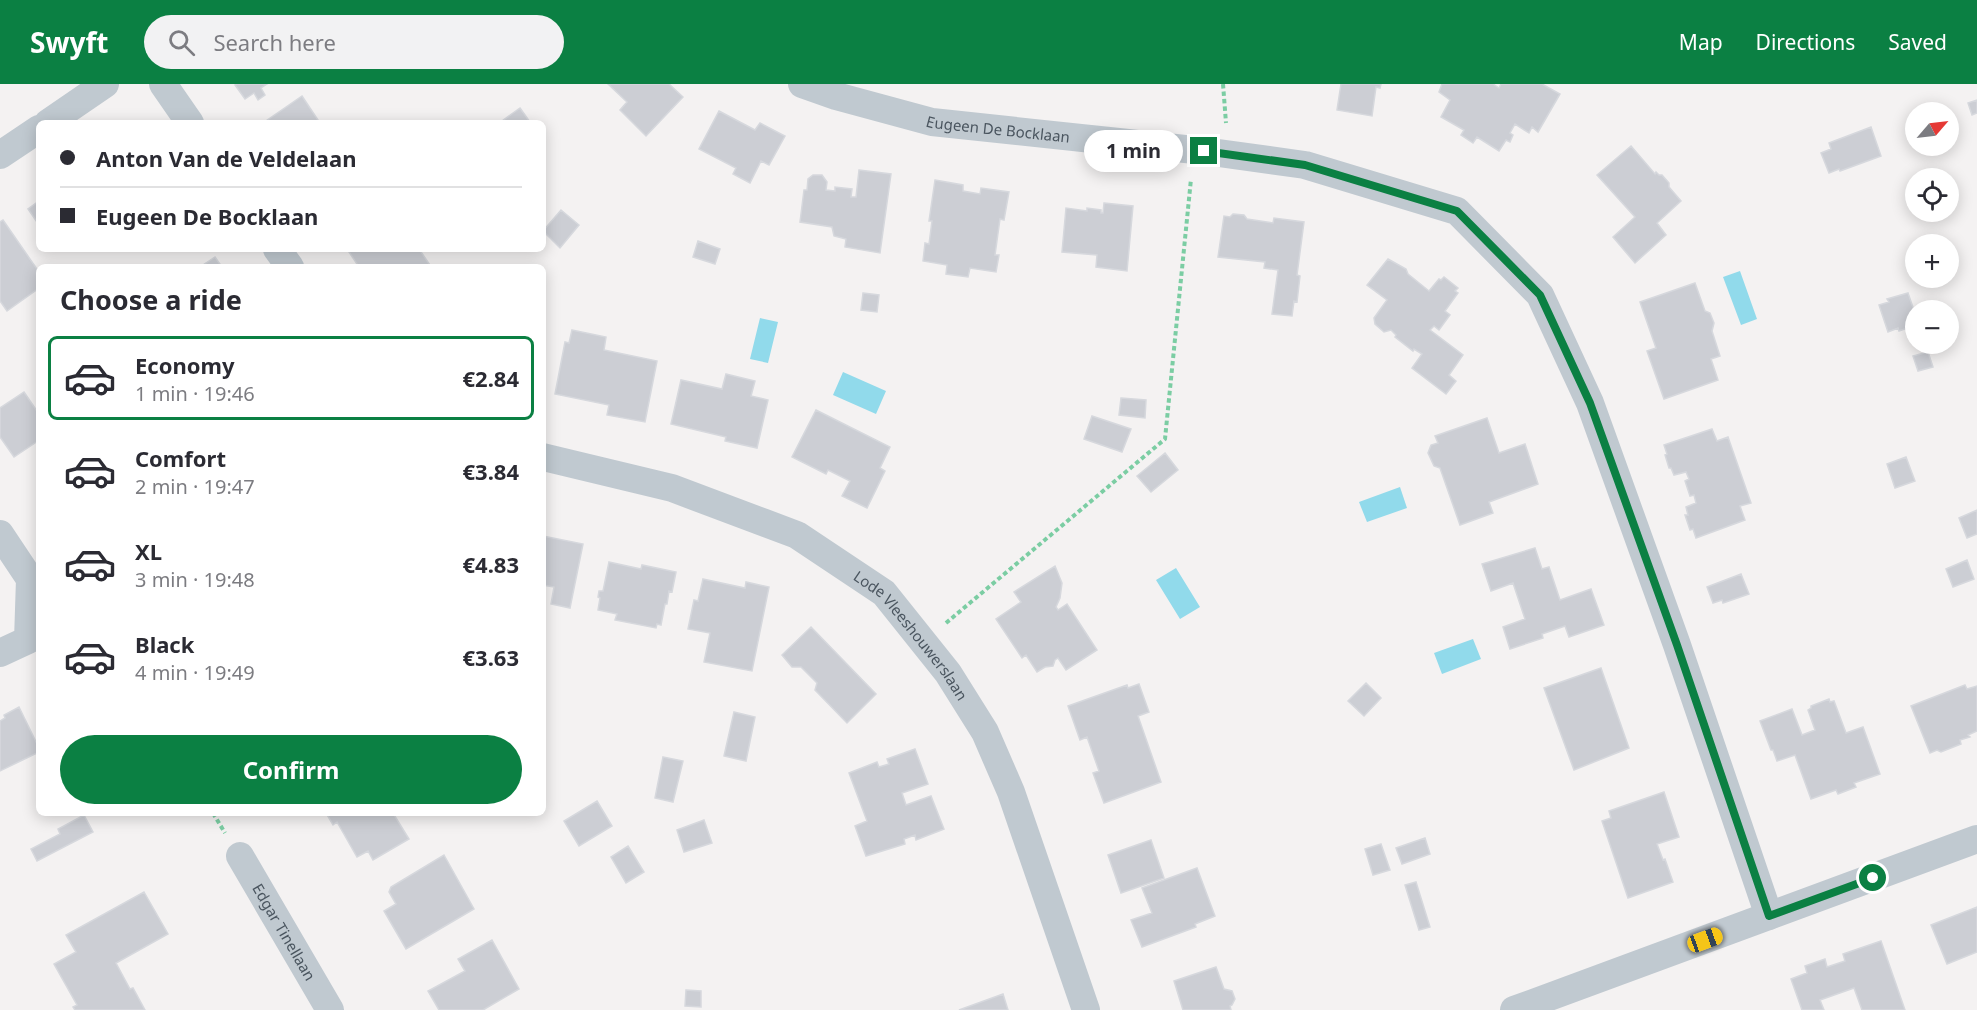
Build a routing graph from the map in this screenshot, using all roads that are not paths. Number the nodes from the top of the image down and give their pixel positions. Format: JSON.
{"nodes":[{"id":1,"x":105,"y":84,"type":"edge"},
{"id":2,"x":163,"y":84,"type":"edge"},
{"id":3,"x":802,"y":84,"type":"edge"},
{"id":4,"x":52,"y":120,"type":"edge"},
{"id":5,"x":188,"y":120,"type":"edge"},
{"id":6,"x":36,"y":131,"type":"edge"},
{"id":7,"x":0,"y":155,"type":"edge"},
{"id":8,"x":546,"y":458,"type":"edge"},
{"id":9,"x":0,"y":534,"type":"edge"},
{"id":10,"x":0,"y":653,"type":"edge"},
{"id":11,"x":1977,"y":839,"type":"edge"},
{"id":12,"x":240,"y":856,"type":"dead end"},
{"id":13,"x":1769,"y":916,"type":"junction"},
{"id":14,"x":330,"y":1010,"type":"edge"},
{"id":15,"x":1086,"y":1010,"type":"edge"},
{"id":16,"x":1514,"y":1010,"type":"edge"}],
"edges":[{"from":1,"to":4,"type":"street"},
{"from":2,"to":5,"type":"street"},
{"from":3,"to":13,"type":"street","name":"Eugeen De Bocklaan"},
{"from":6,"to":7,"type":"street"},
{"from":8,"to":15,"type":"street","name":"Lode Vleeshouwerslaan"},
{"from":9,"to":10,"type":"street"},
{"from":11,"to":13,"type":"street"},
{"from":12,"to":14,"type":"street","name":"Edgar Tinellaan"},
{"from":13,"to":16,"type":"street"}]}
